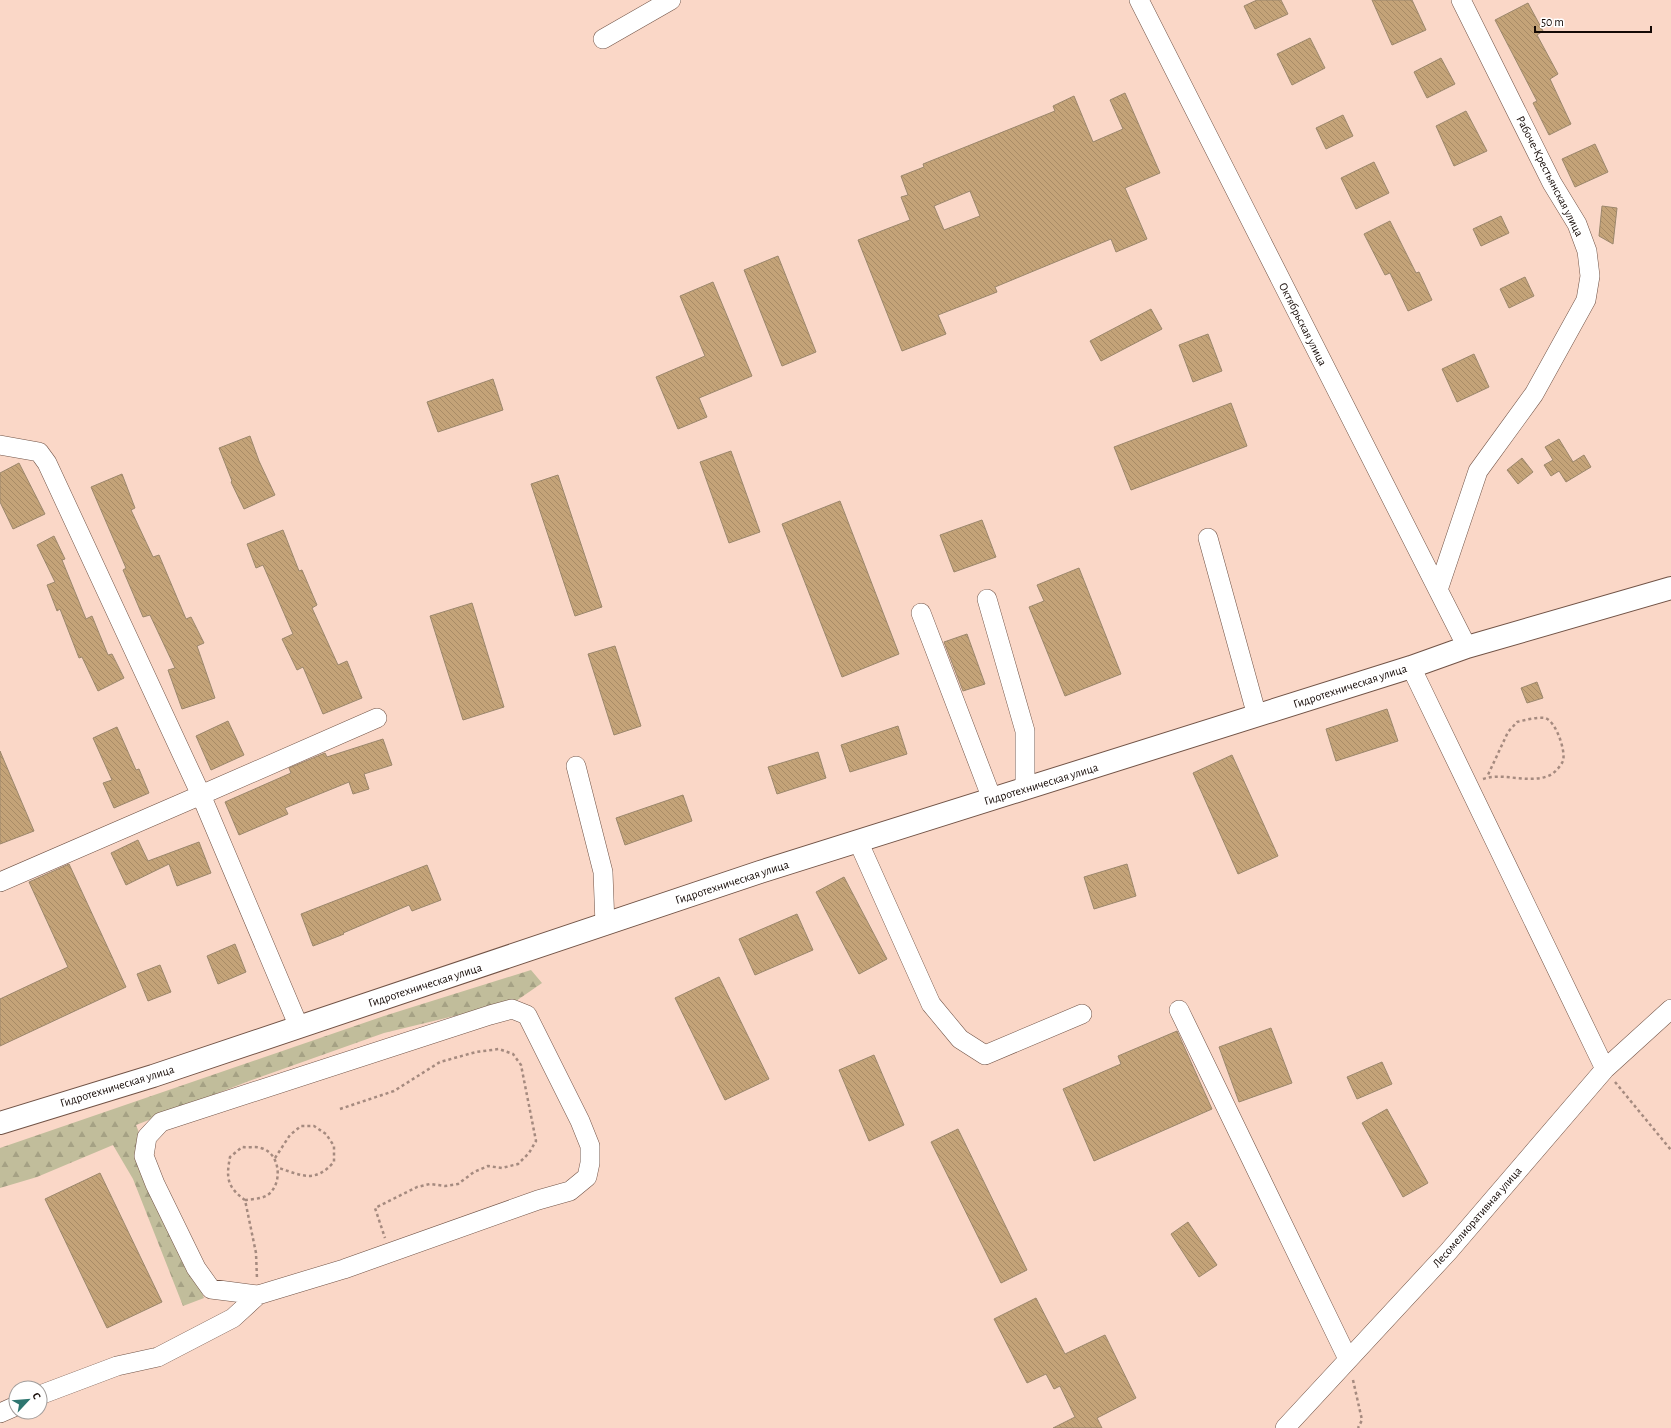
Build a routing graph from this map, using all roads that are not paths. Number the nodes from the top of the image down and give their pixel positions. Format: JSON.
{"nodes":[{"id":1,"x":671,"y":0,"type":"edge"},
{"id":2,"x":1139,"y":0,"type":"edge"},
{"id":3,"x":1461,"y":0,"type":"edge"},
{"id":4,"x":603,"y":39,"type":"dead end"},
{"id":5,"x":0,"y":445,"type":"edge"},
{"id":6,"x":1208,"y":538,"type":"dead end"},
{"id":7,"x":1671,"y":588,"type":"edge"},
{"id":8,"x":1438,"y":590,"type":"junction"},
{"id":9,"x":987,"y":599,"type":"dead end"},
{"id":10,"x":921,"y":613,"type":"dead end"},
{"id":11,"x":1467,"y":647,"type":"junction"},
{"id":12,"x":1412,"y":667,"type":"junction"},
{"id":13,"x":1257,"y":716,"type":"junction"},
{"id":14,"x":377,"y":718,"type":"dead end"},
{"id":15,"x":576,"y":766,"type":"dead end"},
{"id":16,"x":1024,"y":789,"type":"junction"},
{"id":17,"x":201,"y":795,"type":"junction"},
{"id":18,"x":992,"y":799,"type":"junction"},
{"id":19,"x":858,"y":841,"type":"junction"},
{"id":20,"x":0,"y":882,"type":"edge"},
{"id":21,"x":605,"y":925,"type":"junction"},
{"id":22,"x":1671,"y":1008,"type":"edge"},
{"id":23,"x":1179,"y":1010,"type":"dead end"},
{"id":24,"x":1082,"y":1014,"type":"dead end"},
{"id":25,"x":299,"y":1027,"type":"junction"},
{"id":26,"x":1605,"y":1069,"type":"junction"},
{"id":27,"x":0,"y":1123,"type":"edge"},
{"id":28,"x":258,"y":1295,"type":"junction"},
{"id":29,"x":1348,"y":1359,"type":"junction"},
{"id":30,"x":48,"y":1392,"type":"edge"},
{"id":31,"x":1285,"y":1428,"type":"edge"}],
"edges":[{"from":1,"to":4,"type":"street"},
{"from":2,"to":8,"type":"street","name":"Октябрьская улица"},
{"from":3,"to":8,"type":"street","name":"Рабоче-Крестьянская улица"},
{"from":5,"to":17,"type":"street"},
{"from":6,"to":13,"type":"street"},
{"from":7,"to":11,"type":"main road","name":"Гидротехническая улица"},
{"from":8,"to":11,"type":"street","name":"Октябрьская улица"},
{"from":9,"to":16,"type":"street"},
{"from":10,"to":18,"type":"street"},
{"from":11,"to":12,"type":"main road","name":"Гидротехническая улица"},
{"from":12,"to":13,"type":"main road","name":"Гидротехническая улица"},
{"from":12,"to":26,"type":"street"},
{"from":13,"to":16,"type":"main road","name":"Гидротехническая улица"},
{"from":14,"to":17,"type":"street"},
{"from":15,"to":21,"type":"street"},
{"from":16,"to":18,"type":"main road","name":"Гидротехническая улица"},
{"from":17,"to":20,"type":"street"},
{"from":17,"to":25,"type":"street"},
{"from":18,"to":19,"type":"main road","name":"Гидротехническая улица"},
{"from":19,"to":21,"type":"main road","name":"Гидротехническая улица"},
{"from":19,"to":24,"type":"street"},
{"from":21,"to":25,"type":"main road","name":"Гидротехническая улица"},
{"from":22,"to":26,"type":"street","name":"Лесомелиоративная улица"},
{"from":23,"to":29,"type":"street"},
{"from":25,"to":27,"type":"main road","name":"Гидротехническая улица"},
{"from":26,"to":29,"type":"street","name":"Лесомелиоративная улица"},
{"from":28,"to":28,"type":"street"},
{"from":28,"to":30,"type":"street"},
{"from":29,"to":31,"type":"street","name":"Лесомелиоративная улица"}]}
